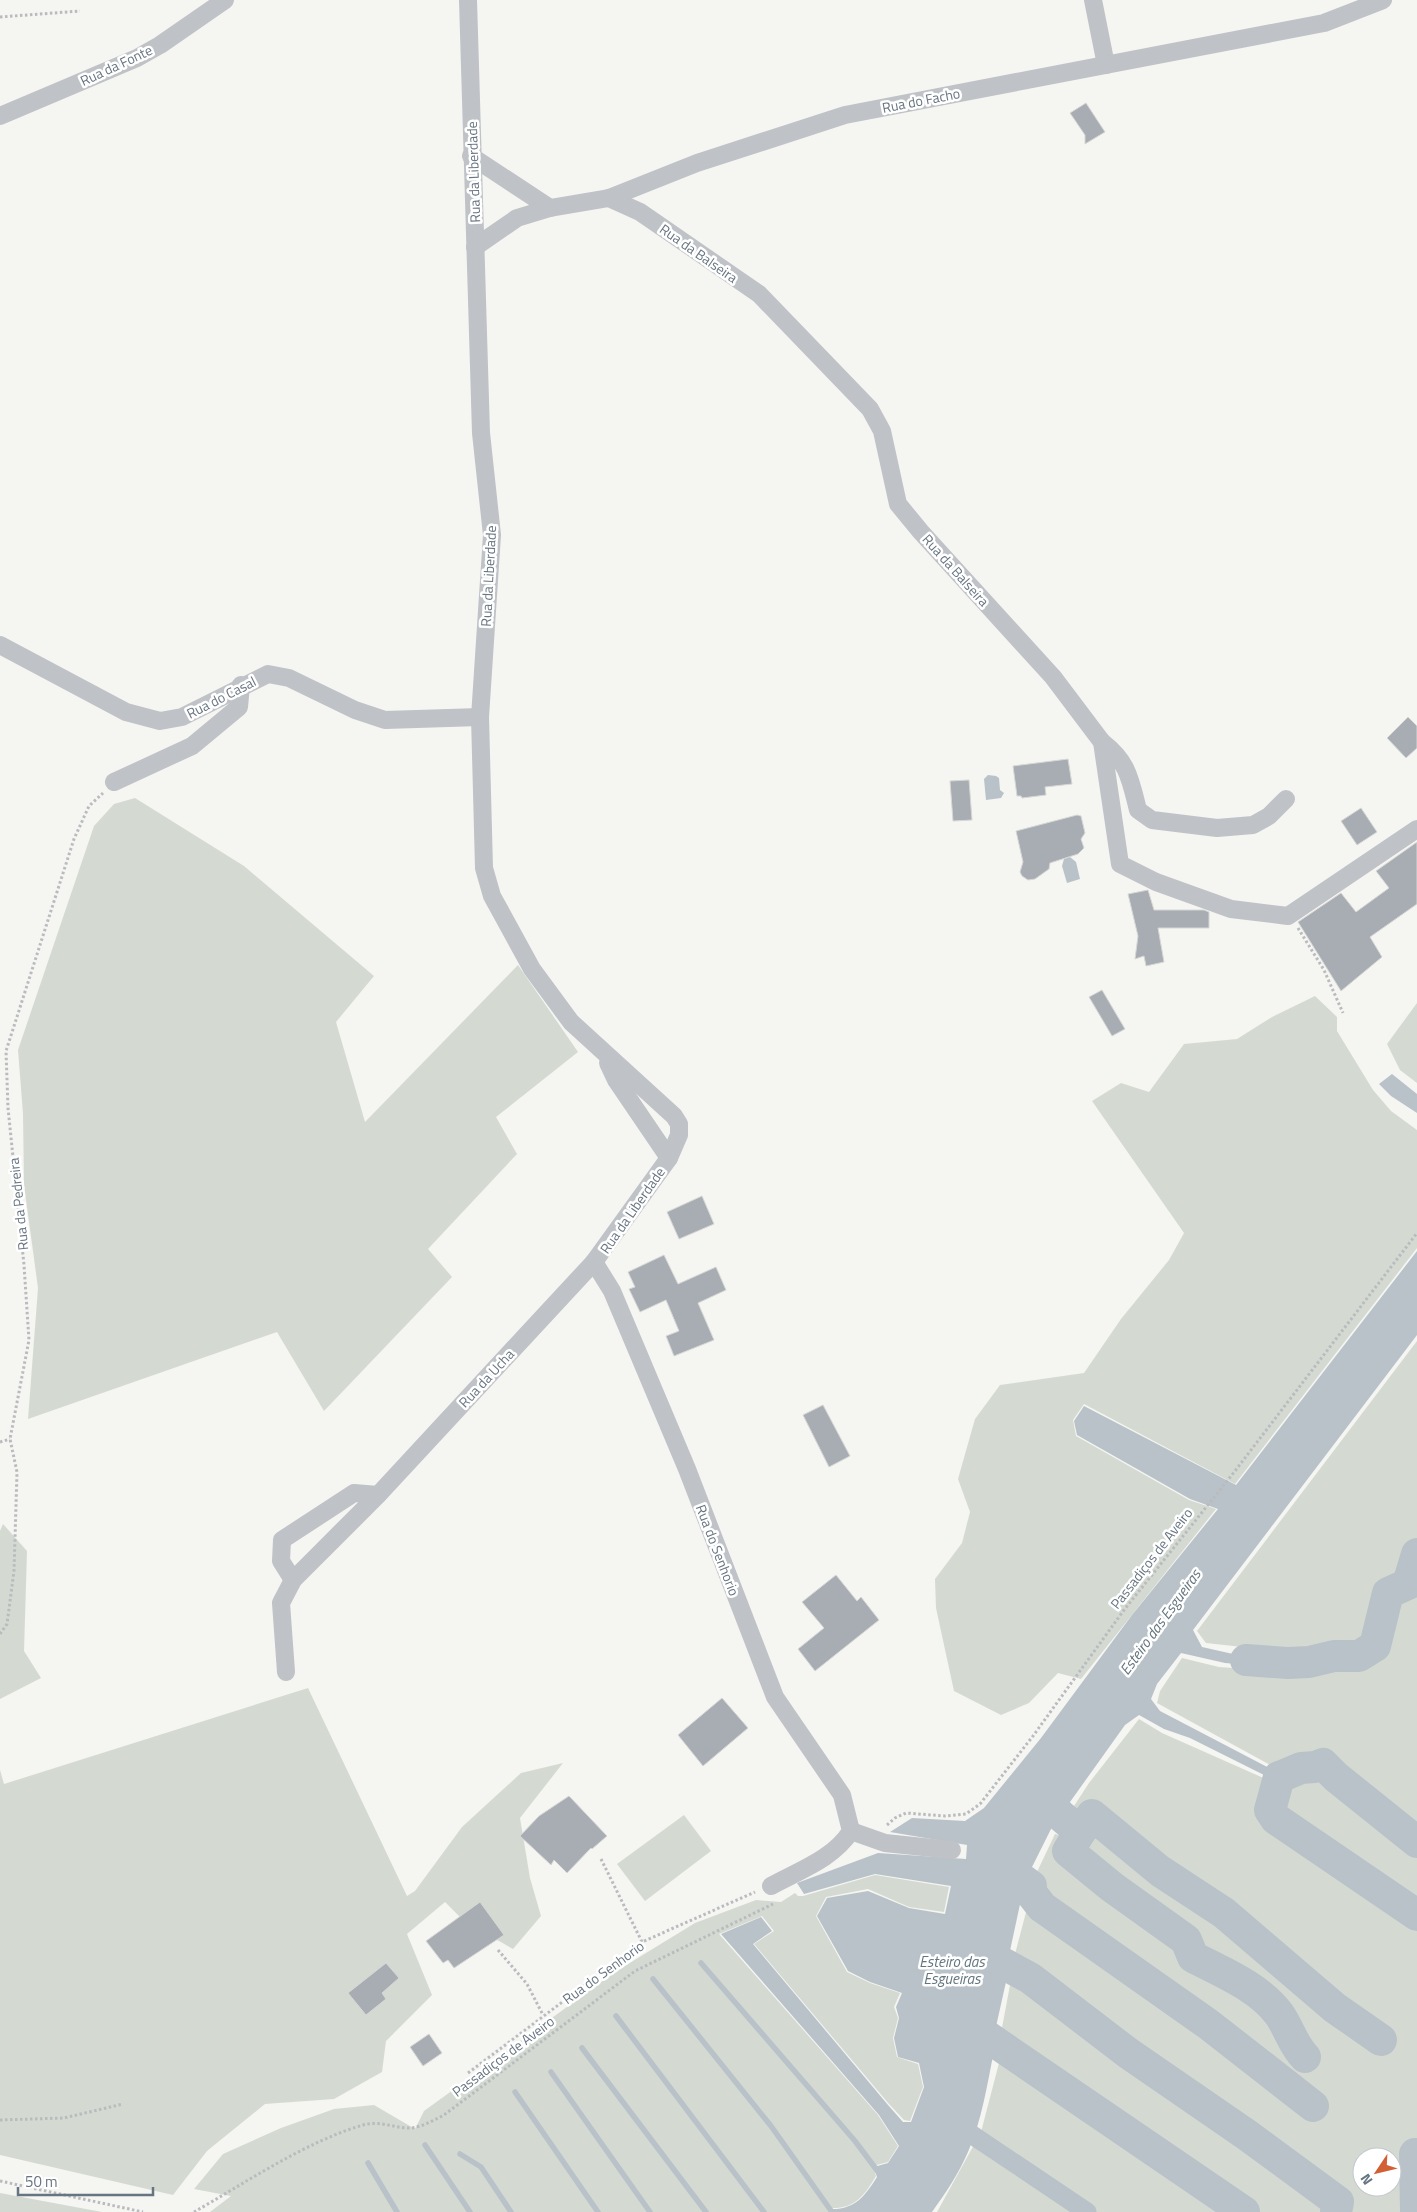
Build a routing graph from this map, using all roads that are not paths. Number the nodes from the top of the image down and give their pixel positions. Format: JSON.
{"nodes":[{"id":1,"x":225,"y":0,"type":"edge"},
{"id":2,"x":468,"y":0,"type":"edge"},
{"id":3,"x":1093,"y":0,"type":"edge"},
{"id":4,"x":1383,"y":0,"type":"edge"},
{"id":5,"x":1106,"y":65,"type":"junction"},
{"id":6,"x":0,"y":116,"type":"edge"},
{"id":7,"x":471,"y":156,"type":"junction"},
{"id":8,"x":608,"y":198,"type":"junction"},
{"id":9,"x":550,"y":208,"type":"junction"},
{"id":10,"x":475,"y":247,"type":"junction"},
{"id":11,"x":0,"y":645,"type":"edge"},
{"id":12,"x":241,"y":685,"type":"junction"},
{"id":13,"x":480,"y":717,"type":"junction"},
{"id":14,"x":1102,"y":742,"type":"junction"},
{"id":15,"x":114,"y":782,"type":"road end"},
{"id":16,"x":1286,"y":799,"type":"dead end"},
{"id":17,"x":1417,"y":829,"type":"edge"},
{"id":18,"x":605,"y":1055,"type":"junction"},
{"id":19,"x":669,"y":1158,"type":"junction"},
{"id":20,"x":594,"y":1262,"type":"junction"},
{"id":21,"x":378,"y":1494,"type":"junction"},
{"id":22,"x":293,"y":1580,"type":"junction"},
{"id":23,"x":286,"y":1672,"type":"dead end"},
{"id":24,"x":851,"y":1830,"type":"junction"},
{"id":25,"x":952,"y":1850,"type":"dead end"},
{"id":26,"x":775,"y":1893,"type":"road end"}],
"edges":[{"from":1,"to":6,"type":"street","name":"Rua da Fonte"},
{"from":2,"to":7,"type":"street","name":"Rua da Liberdade"},
{"from":3,"to":5,"type":"street"},
{"from":4,"to":5,"type":"street","name":"Rua do Facho"},
{"from":5,"to":8,"type":"street","name":"Rua do Facho"},
{"from":7,"to":9,"type":"street"},
{"from":7,"to":10,"type":"street","name":"Rua da Liberdade"},
{"from":8,"to":9,"type":"street","name":"Rua do Facho"},
{"from":8,"to":14,"type":"street","name":"Rua da Balseira"},
{"from":9,"to":10,"type":"street","name":"Rua do Facho"},
{"from":10,"to":13,"type":"street","name":"Rua da Liberdade"},
{"from":11,"to":12,"type":"street","name":"Rua do Casal"},
{"from":12,"to":13,"type":"street","name":"Rua do Casal"},
{"from":12,"to":15,"type":"street"},
{"from":13,"to":18,"type":"street","name":"Rua da Liberdade"},
{"from":14,"to":16,"type":"street"},
{"from":14,"to":17,"type":"street","name":"Rua da Balseira"},
{"from":18,"to":19,"type":"street","name":"Rua da Liberdade"},
{"from":18,"to":19,"type":"street","name":"Rua da Liberdade"},
{"from":19,"to":20,"type":"street","name":"Rua da Liberdade"},
{"from":20,"to":21,"type":"street","name":"Rua da Ucha"},
{"from":20,"to":24,"type":"street","name":"Rua do Senhorio"},
{"from":21,"to":22,"type":"street","name":"Rua da Ucha"},
{"from":21,"to":22,"type":"street"},
{"from":22,"to":23,"type":"street","name":"Rua da Ucha"},
{"from":24,"to":25,"type":"street"},
{"from":24,"to":26,"type":"street"}]}
